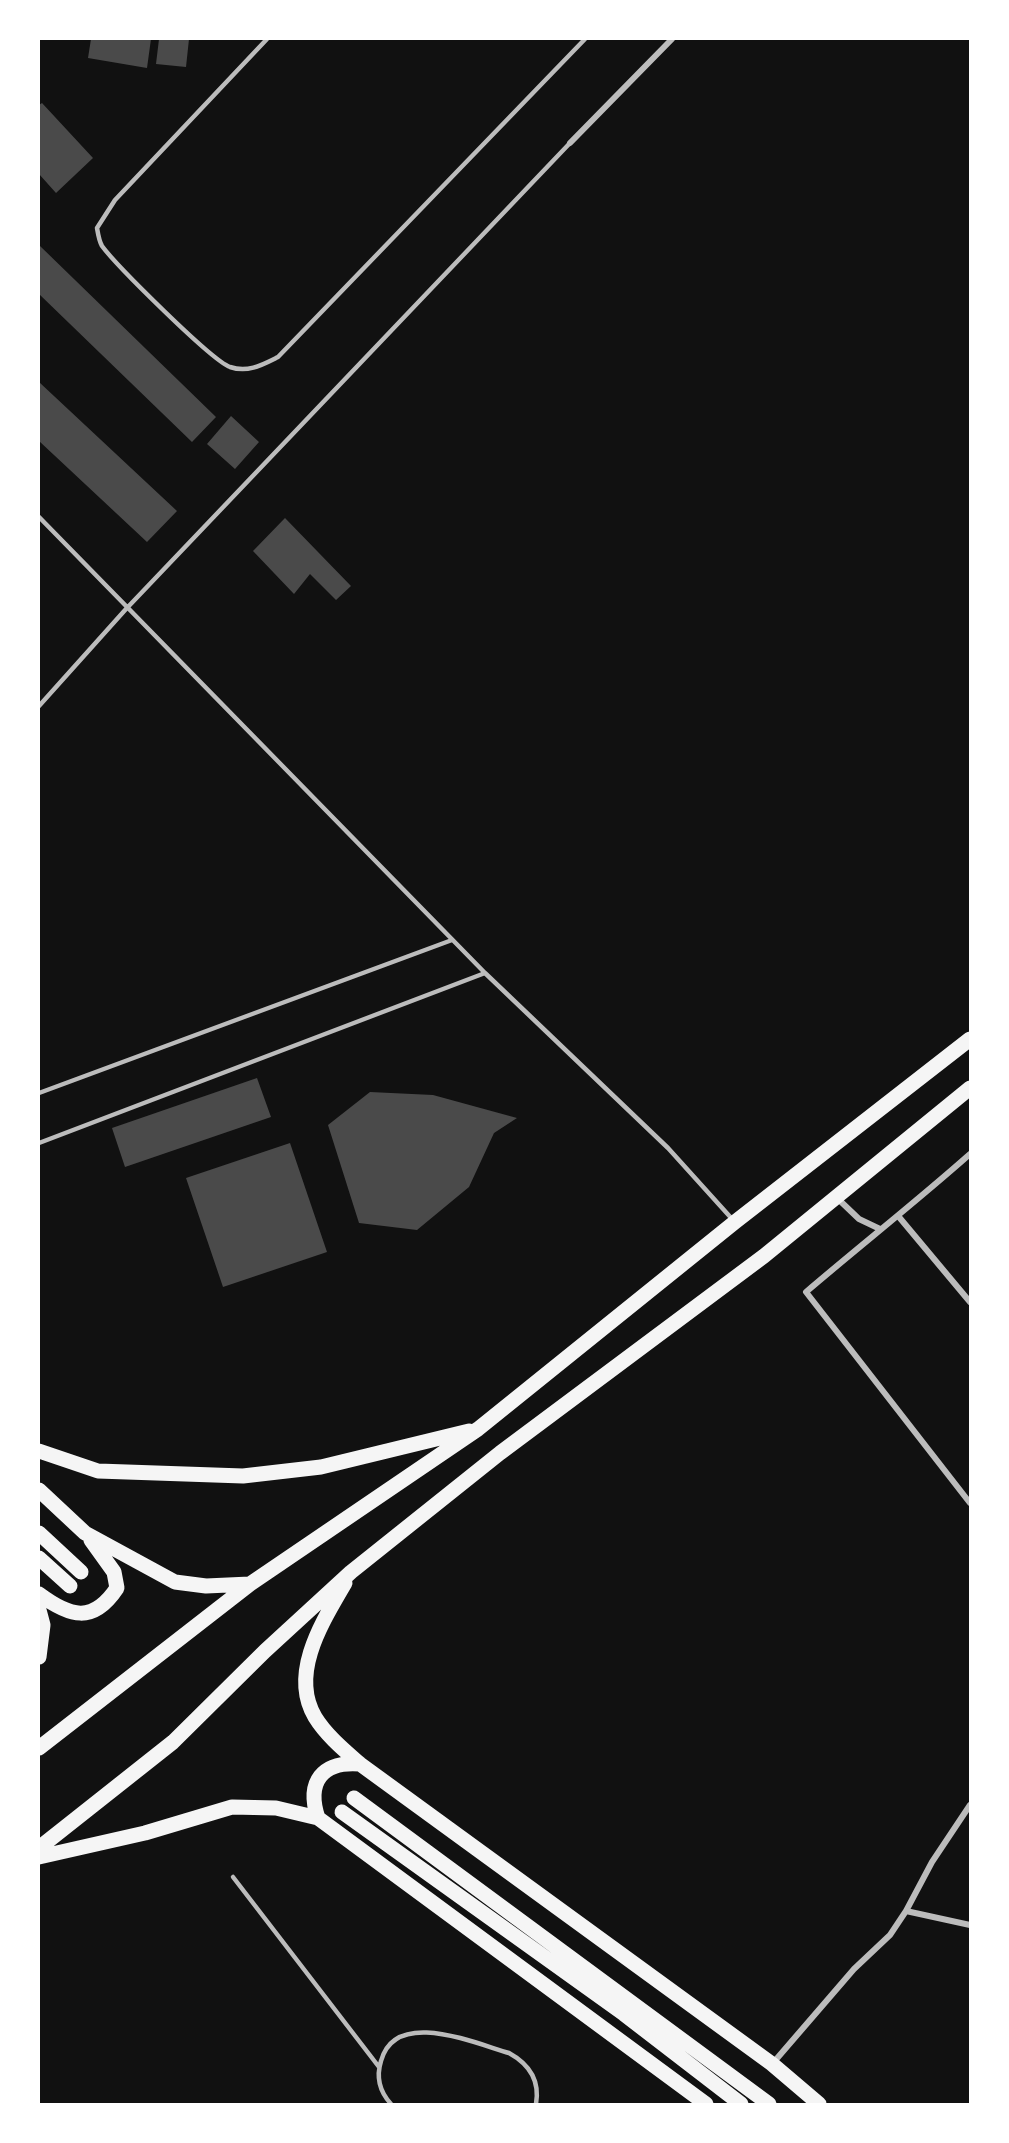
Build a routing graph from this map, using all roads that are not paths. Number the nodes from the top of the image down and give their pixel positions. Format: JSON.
{"nodes":[{"id":1,"x":267,"y":39,"type":"edge"},
{"id":2,"x":585,"y":39,"type":"edge"},
{"id":3,"x":672,"y":39,"type":"edge"},
{"id":4,"x":570,"y":143,"type":"joint"},
{"id":5,"x":39,"y":517,"type":"edge"},
{"id":6,"x":126,"y":609,"type":"junction"},
{"id":7,"x":39,"y":706,"type":"edge"},
{"id":8,"x":452,"y":940,"type":"junction"},
{"id":9,"x":485,"y":973,"type":"junction"},
{"id":10,"x":970,"y":1039,"type":"edge"},
{"id":11,"x":970,"y":1088,"type":"edge"},
{"id":12,"x":39,"y":1093,"type":"edge"},
{"id":13,"x":39,"y":1143,"type":"edge"},
{"id":14,"x":970,"y":1154,"type":"edge"},
{"id":15,"x":836,"y":1196,"type":"junction"},
{"id":16,"x":899,"y":1217,"type":"junction"},
{"id":17,"x":735,"y":1222,"type":"junction"},
{"id":18,"x":880,"y":1229,"type":"junction"},
{"id":19,"x":970,"y":1302,"type":"edge"},
{"id":20,"x":478,"y":1429,"type":"junction"},
{"id":21,"x":39,"y":1451,"type":"edge"},
{"id":22,"x":39,"y":1490,"type":"edge"},
{"id":23,"x":970,"y":1503,"type":"edge"},
{"id":24,"x":39,"y":1533,"type":"edge"},
{"id":25,"x":85,"y":1533,"type":"junction"},
{"id":26,"x":39,"y":1558,"type":"edge"},
{"id":27,"x":81,"y":1572,"type":"dead end"},
{"id":28,"x":351,"y":1572,"type":"junction"},
{"id":29,"x":250,"y":1584,"type":"junction"},
{"id":30,"x":70,"y":1586,"type":"dead end"},
{"id":31,"x":39,"y":1594,"type":"edge"},
{"id":32,"x":39,"y":1610,"type":"edge"},
{"id":33,"x":39,"y":1657,"type":"edge"},
{"id":34,"x":39,"y":1748,"type":"edge"},
{"id":35,"x":360,"y":1764,"type":"junction"},
{"id":36,"x":354,"y":1798,"type":"dead end"},
{"id":37,"x":970,"y":1805,"type":"edge"},
{"id":38,"x":342,"y":1812,"type":"dead end"},
{"id":39,"x":318,"y":1818,"type":"junction"},
{"id":40,"x":39,"y":1848,"type":"edge"},
{"id":41,"x":39,"y":1857,"type":"edge"},
{"id":42,"x":233,"y":1876,"type":"dead end"},
{"id":43,"x":906,"y":1911,"type":"junction"},
{"id":44,"x":970,"y":1925,"type":"edge"},
{"id":45,"x":772,"y":2064,"type":"junction"},
{"id":46,"x":379,"y":2068,"type":"junction"},
{"id":47,"x":391,"y":2104,"type":"edge"},
{"id":48,"x":536,"y":2104,"type":"edge"},
{"id":49,"x":706,"y":2104,"type":"edge"},
{"id":50,"x":741,"y":2104,"type":"edge"},
{"id":51,"x":769,"y":2104,"type":"edge"},
{"id":52,"x":819,"y":2104,"type":"edge"}],
"edges":[{"from":1,"to":2,"type":"lane"},
{"from":3,"to":4,"type":"street"},
{"from":4,"to":6,"type":"lane"},
{"from":5,"to":6,"type":"lane"},
{"from":6,"to":7,"type":"lane"},
{"from":6,"to":8,"type":"lane"},
{"from":8,"to":9,"type":"lane"},
{"from":8,"to":12,"type":"lane"},
{"from":9,"to":13,"type":"lane"},
{"from":9,"to":17,"type":"lane"},
{"from":10,"to":17,"type":"main road"},
{"from":11,"to":15,"type":"main road"},
{"from":14,"to":16,"type":"street"},
{"from":15,"to":18,"type":"street"},
{"from":15,"to":28,"type":"main road"},
{"from":16,"to":18,"type":"street"},
{"from":16,"to":19,"type":"street"},
{"from":17,"to":20,"type":"main road"},
{"from":18,"to":23,"type":"street"},
{"from":20,"to":21,"type":"main road"},
{"from":20,"to":29,"type":"main road"},
{"from":22,"to":25,"type":"main road"},
{"from":24,"to":27,"type":"main road"},
{"from":25,"to":29,"type":"main road"},
{"from":25,"to":31,"type":"main road"},
{"from":26,"to":30,"type":"main road"},
{"from":28,"to":35,"type":"main road"},
{"from":28,"to":40,"type":"main road"},
{"from":29,"to":34,"type":"main road"},
{"from":32,"to":33,"type":"main road"},
{"from":35,"to":39,"type":"main road"},
{"from":35,"to":45,"type":"main road"},
{"from":36,"to":51,"type":"main road"},
{"from":37,"to":43,"type":"street"},
{"from":38,"to":50,"type":"main road"},
{"from":39,"to":41,"type":"main road"},
{"from":39,"to":49,"type":"main road"},
{"from":42,"to":46,"type":"lane"},
{"from":43,"to":44,"type":"street"},
{"from":43,"to":45,"type":"street"},
{"from":45,"to":52,"type":"main road"},
{"from":46,"to":47,"type":"lane"},
{"from":46,"to":48,"type":"lane"}]}
